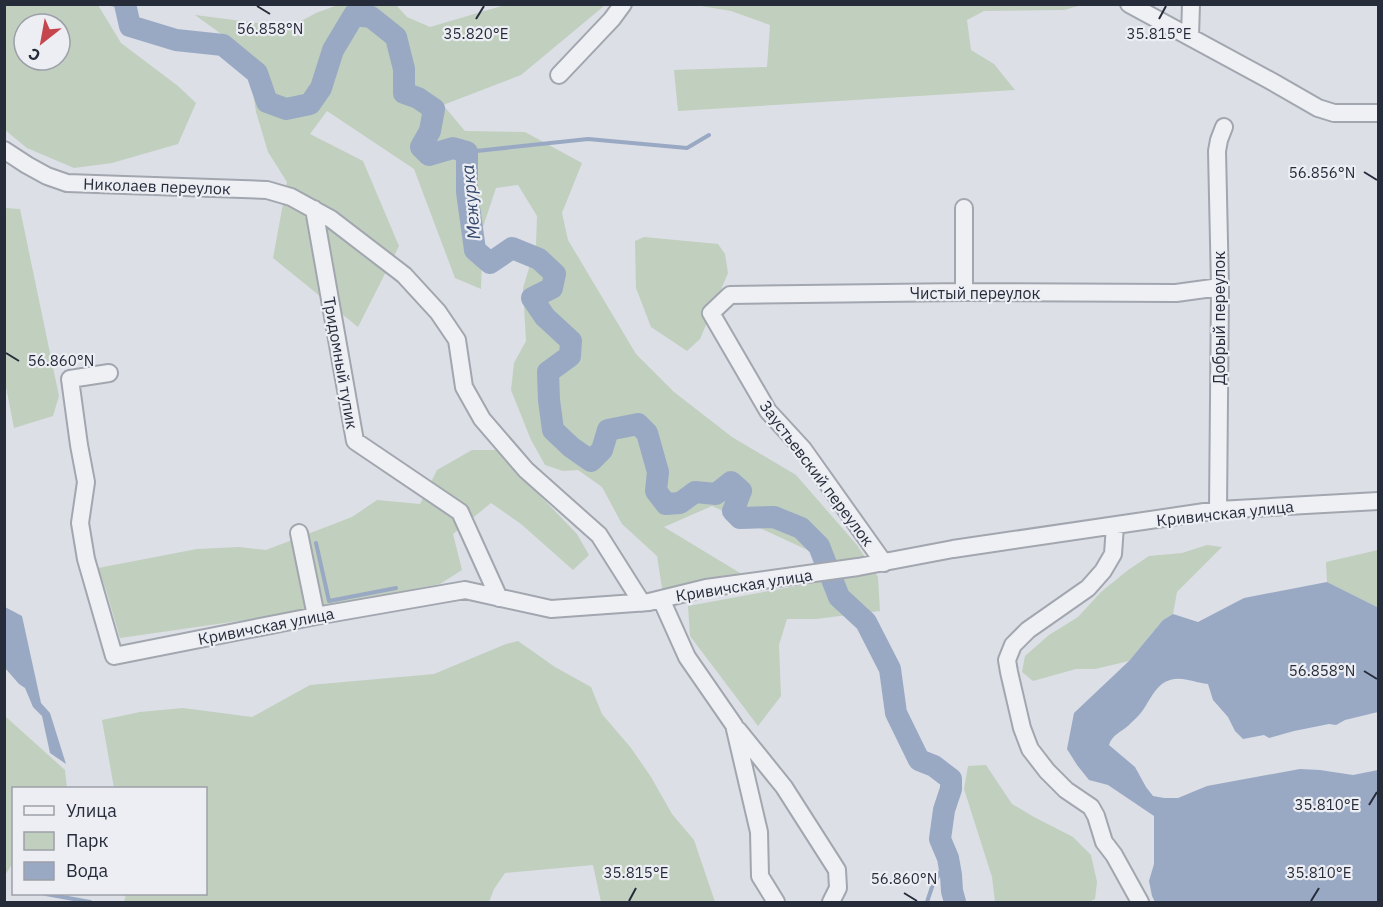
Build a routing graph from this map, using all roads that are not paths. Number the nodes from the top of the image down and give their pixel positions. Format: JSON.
{"nodes":[{"id":1,"x":623,"y":4,"type":"edge"},
{"id":2,"x":1129,"y":4,"type":"edge"},
{"id":3,"x":1191,"y":4,"type":"edge"},
{"id":4,"x":1190,"y":37,"type":"junction"},
{"id":5,"x":559,"y":75,"type":"dead end"},
{"id":6,"x":1378,"y":114,"type":"edge"},
{"id":7,"x":1224,"y":127,"type":"dead end"},
{"id":8,"x":4,"y":150,"type":"edge"},
{"id":9,"x":964,"y":208,"type":"dead end"},
{"id":10,"x":314,"y":209,"type":"junction"},
{"id":11,"x":1220,"y":288,"type":"junction"},
{"id":12,"x":963,"y":292,"type":"junction"},
{"id":13,"x":730,"y":295,"type":"joint"},
{"id":14,"x":109,"y":373,"type":"dead end"},
{"id":15,"x":1378,"y":501,"type":"edge"},
{"id":16,"x":1218,"y":510,"type":"junction"},
{"id":17,"x":1115,"y":526,"type":"junction"},
{"id":18,"x":299,"y":532,"type":"dead end"},
{"id":19,"x":884,"y":562,"type":"junction"},
{"id":20,"x":499,"y":598,"type":"junction"},
{"id":21,"x":661,"y":599,"type":"junction"},
{"id":22,"x":642,"y":603,"type":"junction"},
{"id":23,"x":316,"y":616,"type":"junction"},
{"id":24,"x":734,"y":725,"type":"junction"},
{"id":25,"x":776,"y":903,"type":"edge"},
{"id":26,"x":831,"y":903,"type":"edge"},
{"id":27,"x":1140,"y":903,"type":"edge"}],
"edges":[{"from":1,"to":5,"type":"street"},
{"from":2,"to":4,"type":"street"},
{"from":3,"to":4,"type":"street"},
{"from":4,"to":6,"type":"street"},
{"from":7,"to":11,"type":"street","name":"Добрый переулок"},
{"from":8,"to":10,"type":"street","name":"Николаев переулок"},
{"from":9,"to":12,"type":"street"},
{"from":10,"to":20,"type":"street","name":"Тридомный тупик"},
{"from":10,"to":22,"type":"street","name":"Николаев переулок"},
{"from":11,"to":12,"type":"street","name":"Чистый переулок"},
{"from":11,"to":16,"type":"street","name":"Добрый переулок"},
{"from":12,"to":13,"type":"street","name":"Чистый переулок"},
{"from":13,"to":19,"type":"street","name":"Заустьевский переулок"},
{"from":14,"to":23,"type":"street","name":"Кривичская улица"},
{"from":15,"to":16,"type":"street","name":"Кривичская улица"},
{"from":16,"to":17,"type":"street","name":"Кривичская улица"},
{"from":17,"to":19,"type":"street","name":"Кривичская улица"},
{"from":17,"to":27,"type":"street"},
{"from":18,"to":23,"type":"street"},
{"from":19,"to":21,"type":"street","name":"Кривичская улица"},
{"from":20,"to":22,"type":"street","name":"Кривичская улица"},
{"from":20,"to":23,"type":"street","name":"Кривичская улица"},
{"from":21,"to":22,"type":"street","name":"Кривичская улица"},
{"from":21,"to":24,"type":"street"},
{"from":24,"to":25,"type":"street"},
{"from":24,"to":26,"type":"street"}]}
